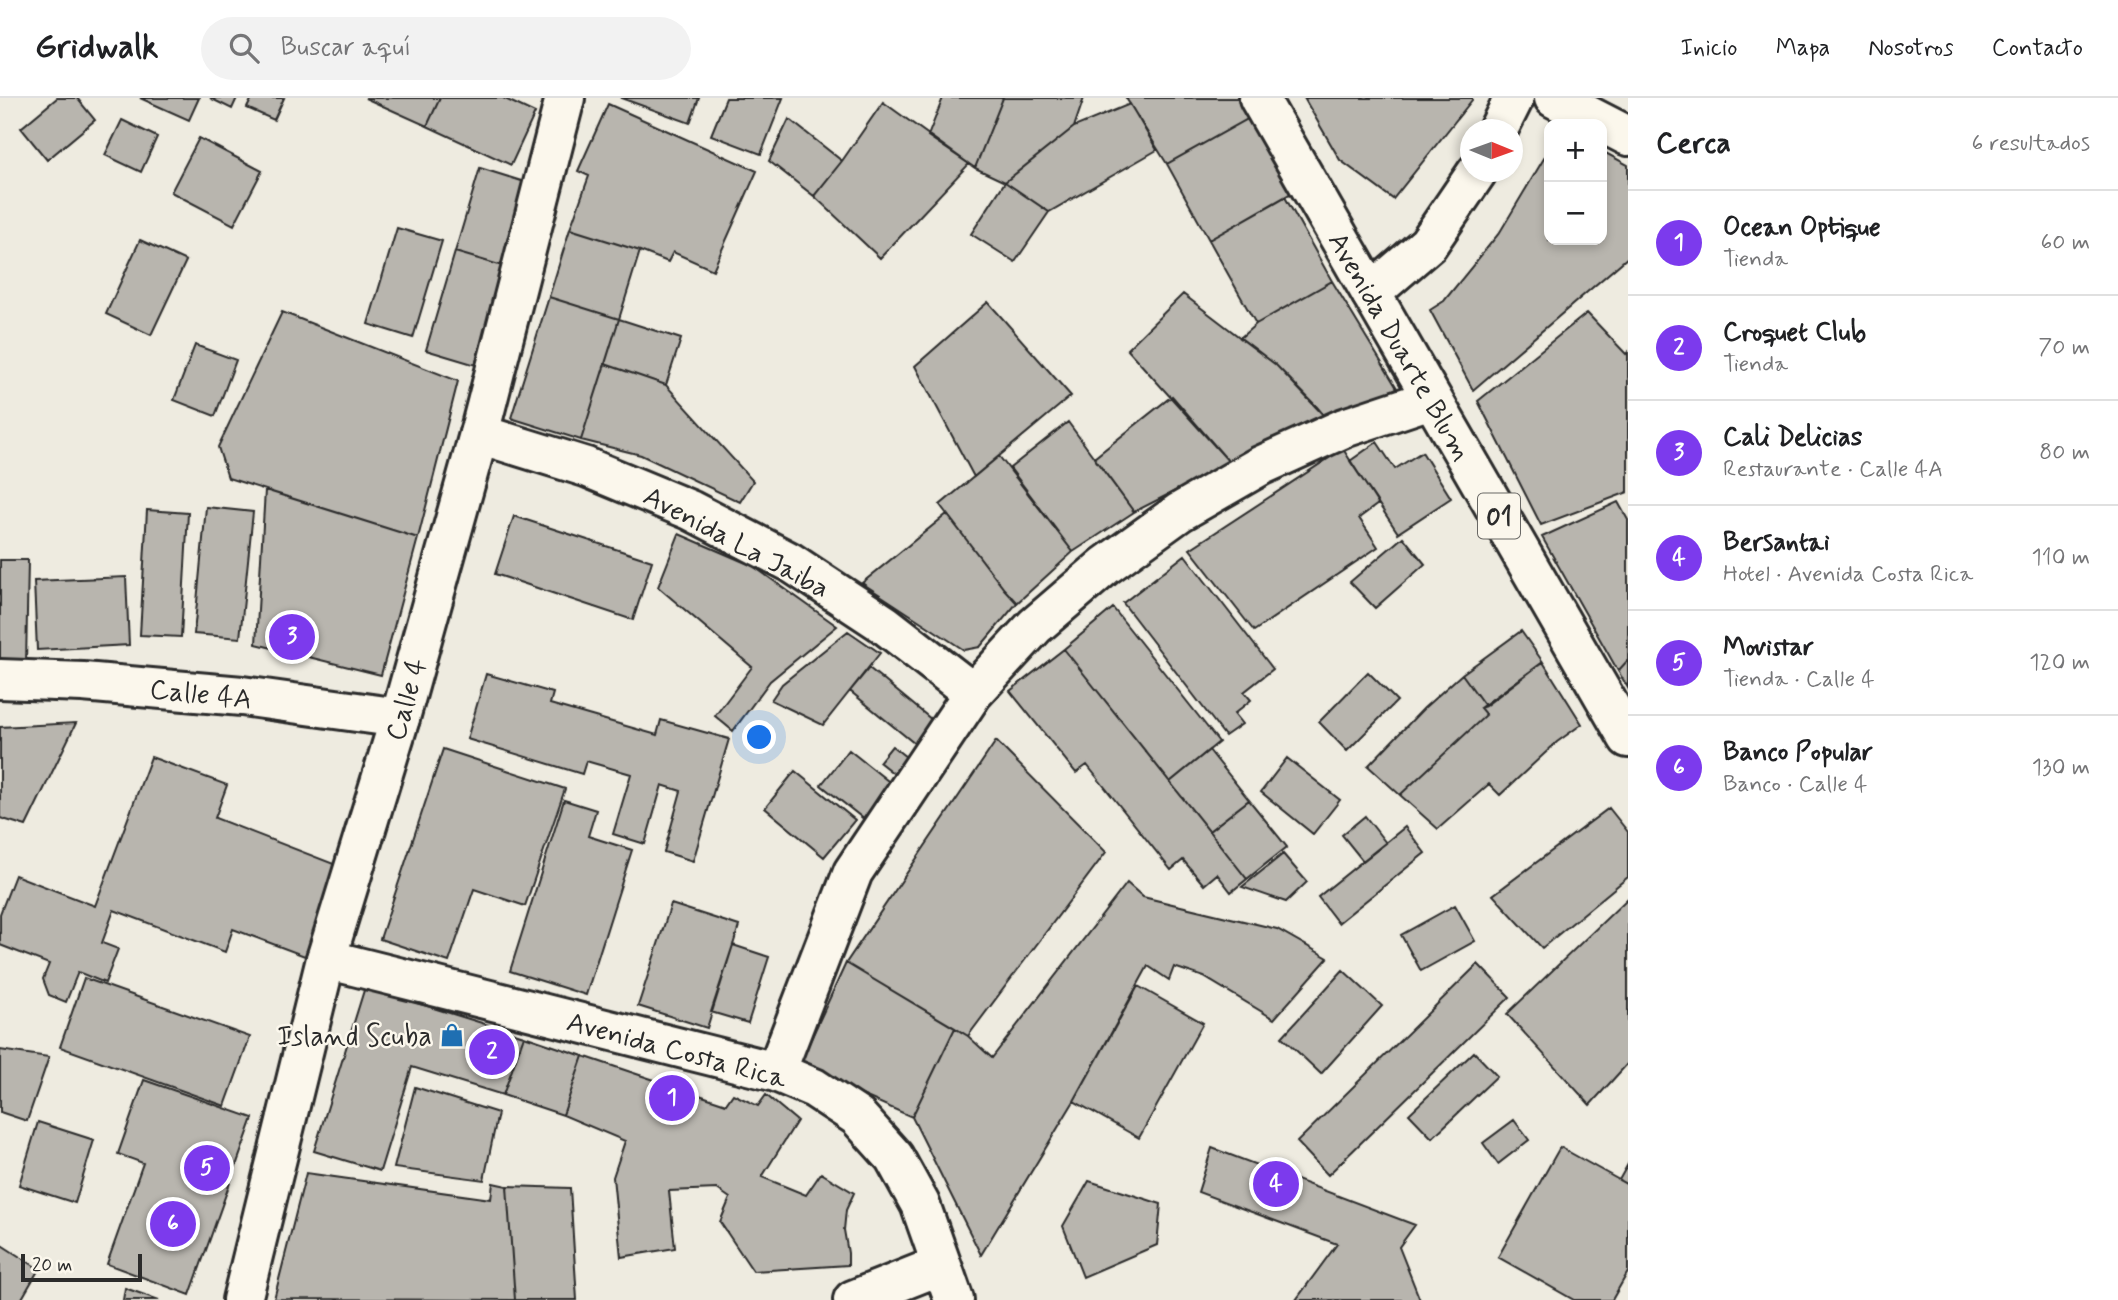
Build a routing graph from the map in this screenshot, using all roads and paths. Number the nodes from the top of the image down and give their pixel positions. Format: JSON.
{"nodes":[{"id":1,"x":565,"y":98,"type":"edge"},
{"id":2,"x":1259,"y":98,"type":"edge"},
{"id":3,"x":1514,"y":98,"type":"edge"},
{"id":4,"x":1554,"y":98,"type":"edge"},
{"id":5,"x":1504,"y":119,"type":"edge"},
{"id":6,"x":1628,"y":136,"type":"edge"},
{"id":7,"x":1470,"y":182,"type":"edge"},
{"id":8,"x":1371,"y":293,"type":"junction"},
{"id":9,"x":1431,"y":399,"type":"junction"},
{"id":10,"x":479,"y":434,"type":"junction"},
{"id":11,"x":0,"y":679,"type":"edge"},
{"id":12,"x":973,"y":693,"type":"junction"},
{"id":13,"x":400,"y":718,"type":"junction"},
{"id":14,"x":1628,"y":738,"type":"edge"},
{"id":15,"x":326,"y":959,"type":"junction"},
{"id":16,"x":776,"y":1072,"type":"junction"},
{"id":17,"x":948,"y":1283,"type":"edge"},
{"id":18,"x":242,"y":1300,"type":"edge"},
{"id":19,"x":853,"y":1300,"type":"edge"}],
"edges":[{"from":1,"to":10,"type":"main road","name":"Calle 4"},
{"from":2,"to":8,"type":"main road","name":"Avenida Duarte Blum"},
{"from":3,"to":5,"type":"main road"},
{"from":4,"to":6,"type":"main road"},
{"from":7,"to":8,"type":"main road"},
{"from":8,"to":9,"type":"main road","name":"Avenida Duarte Blum","number":"01"},
{"from":9,"to":12,"type":"main road"},
{"from":9,"to":14,"type":"main road","name":"Avenida Duarte Blum","number":"01"},
{"from":10,"to":12,"type":"main road","name":"Avenida La Jaiba"},
{"from":10,"to":13,"type":"main road","name":"Calle 4"},
{"from":11,"to":13,"type":"main road","name":"Calle 4A"},
{"from":12,"to":16,"type":"main road"},
{"from":13,"to":15,"type":"main road","name":"Calle 4"},
{"from":15,"to":16,"type":"main road","name":"Avenida Costa Rica"},
{"from":15,"to":18,"type":"main road","name":"Calle 4"},
{"from":16,"to":17,"type":"main road","name":"Avenida Costa Rica"},
{"from":17,"to":19,"type":"main road"}]}
